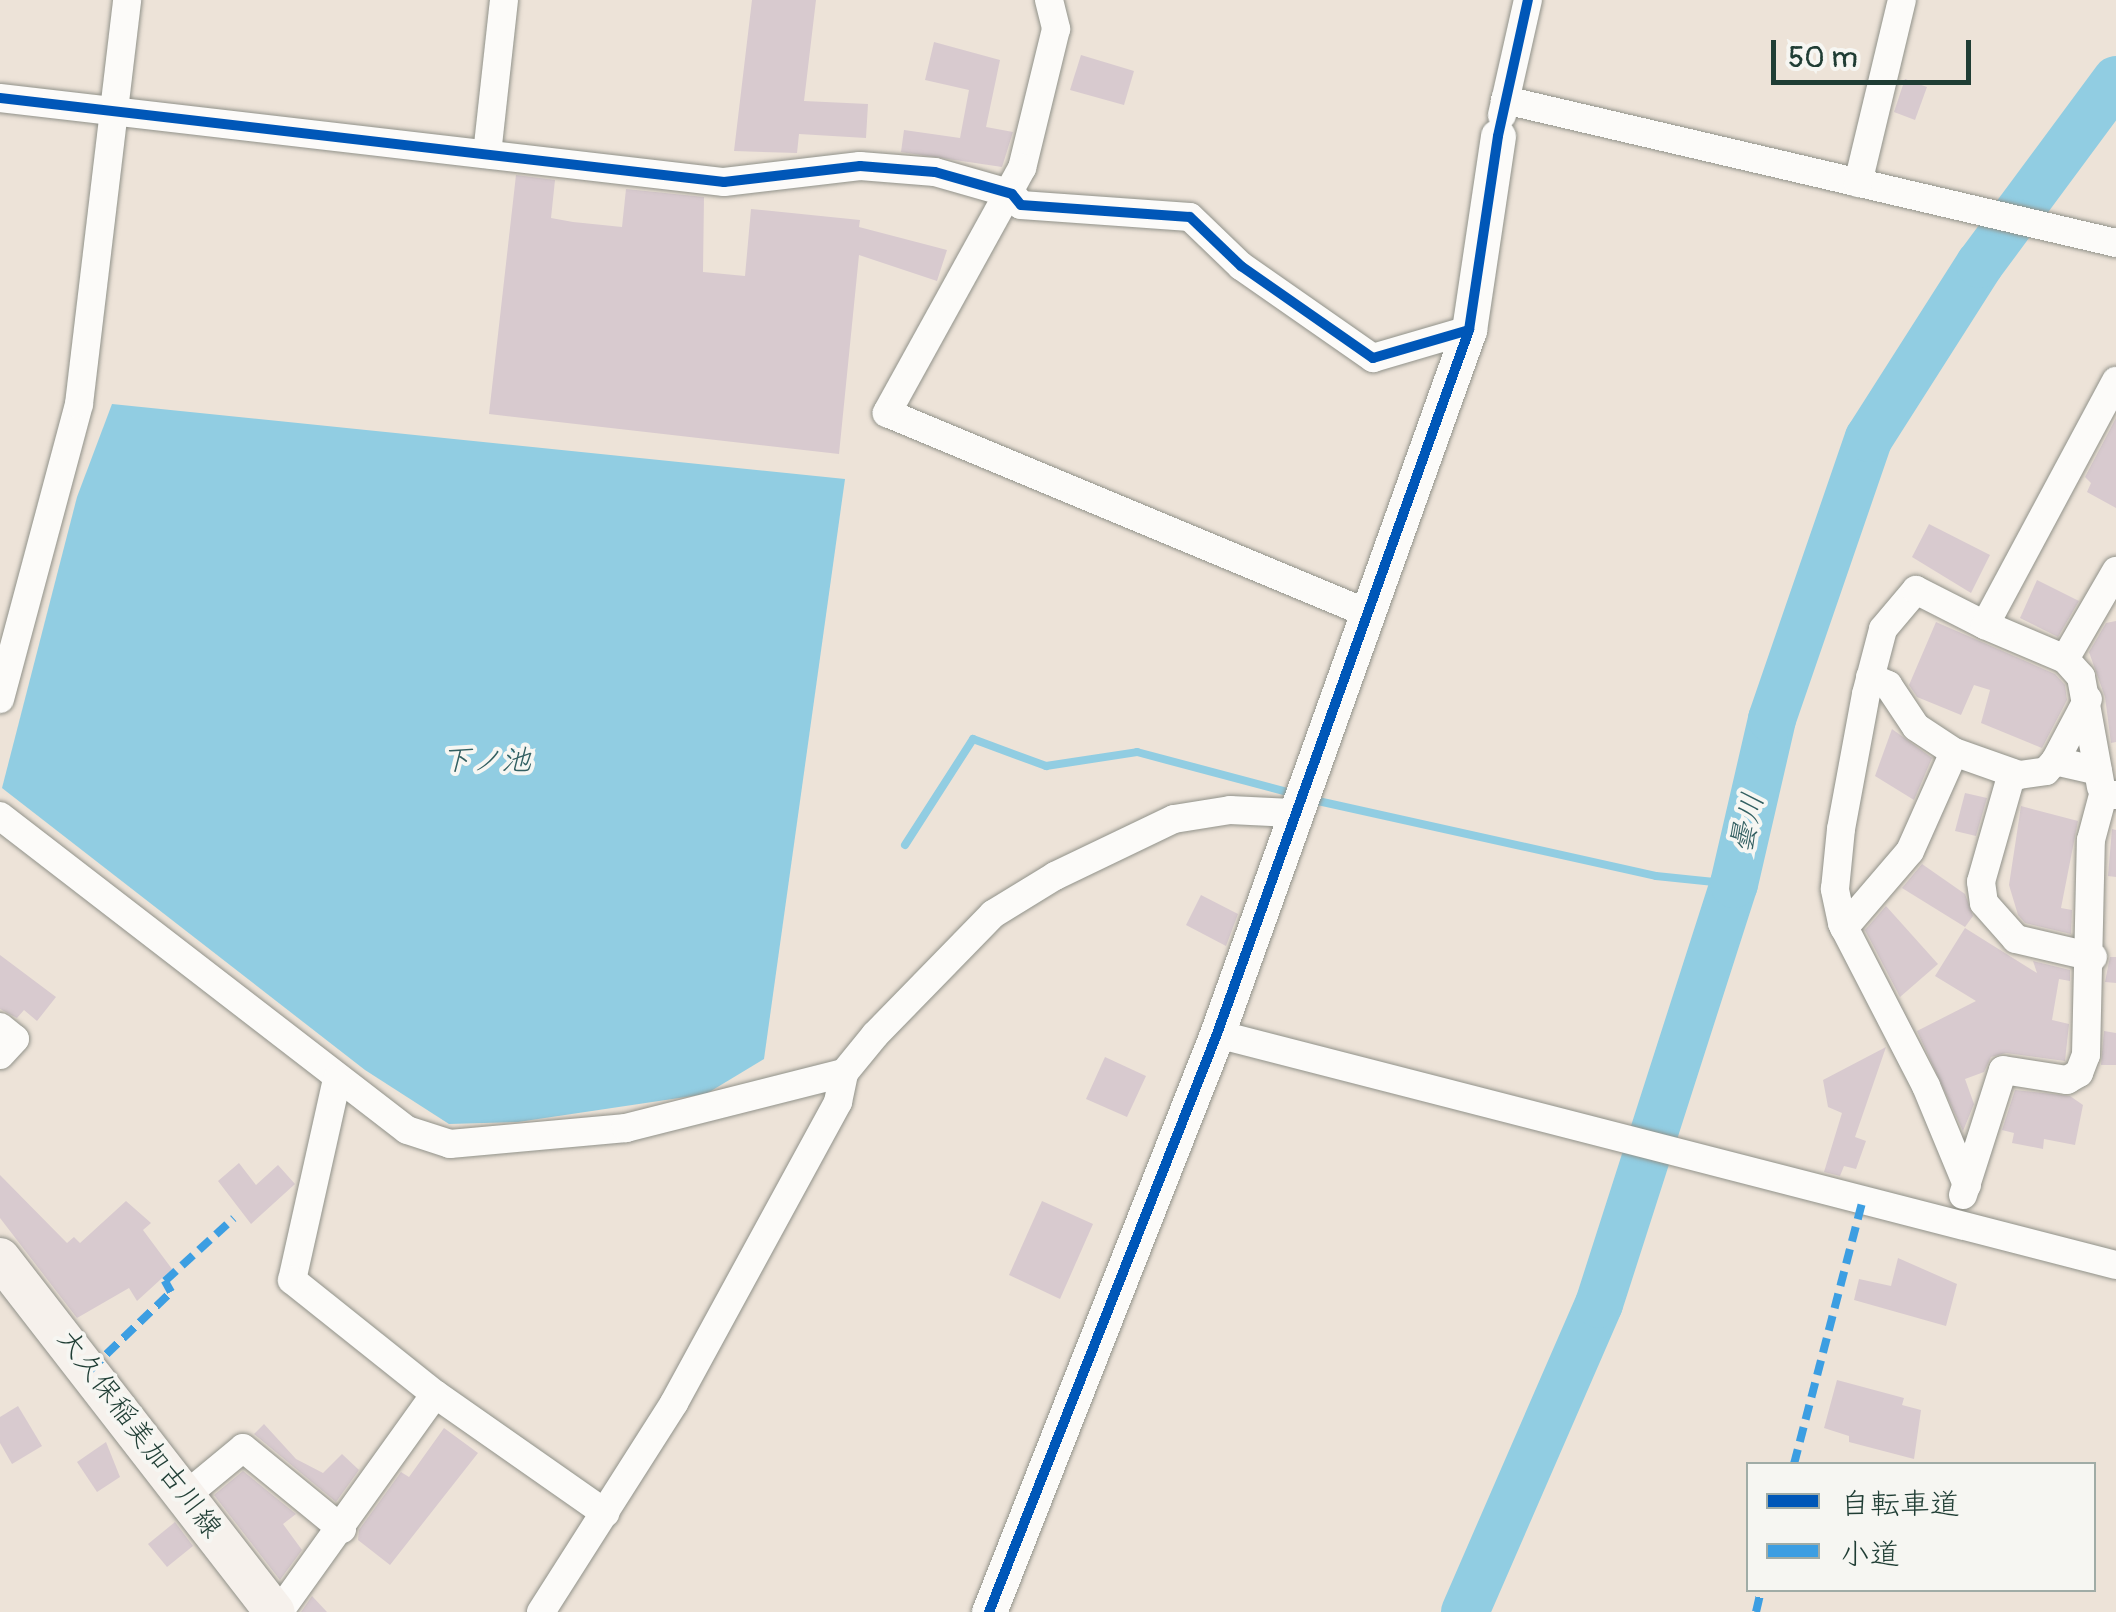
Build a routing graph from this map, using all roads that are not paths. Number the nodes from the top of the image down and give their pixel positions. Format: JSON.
{"nodes":[{"id":1,"x":127,"y":0,"type":"edge"},
{"id":2,"x":504,"y":0,"type":"edge"},
{"id":3,"x":1050,"y":0,"type":"edge"},
{"id":4,"x":1528,"y":0,"type":"edge"},
{"id":5,"x":1902,"y":0,"type":"edge"},
{"id":6,"x":0,"y":98,"type":"edge"},
{"id":7,"x":1506,"y":100,"type":"junction"},
{"id":8,"x":113,"y":112,"type":"junction"},
{"id":9,"x":1498,"y":136,"type":"joint"},
{"id":10,"x":487,"y":154,"type":"junction"},
{"id":11,"x":1858,"y":183,"type":"junction"},
{"id":12,"x":1012,"y":194,"type":"junction"},
{"id":13,"x":2116,"y":243,"type":"edge"},
{"id":14,"x":1469,"y":330,"type":"junction"},
{"id":15,"x":2116,"y":381,"type":"edge"},
{"id":16,"x":2116,"y":571,"type":"edge"},
{"id":17,"x":1367,"y":613,"type":"junction"},
{"id":18,"x":1985,"y":625,"type":"junction"},
{"id":19,"x":2065,"y":659,"type":"junction"},
{"id":20,"x":1870,"y":677,"type":"junction"},
{"id":21,"x":0,"y":699,"type":"edge"},
{"id":22,"x":2088,"y":699,"type":"junction"},
{"id":23,"x":1954,"y":752,"type":"junction"},
{"id":24,"x":2056,"y":761,"type":"junction"},
{"id":25,"x":2012,"y":773,"type":"junction"},
{"id":26,"x":2106,"y":787,"type":"edge"},
{"id":27,"x":1292,"y":813,"type":"junction"},
{"id":28,"x":0,"y":816,"type":"edge"},
{"id":29,"x":1844,"y":928,"type":"junction"},
{"id":30,"x":2093,"y":957,"type":"junction"},
{"id":31,"x":0,"y":1027,"type":"edge"},
{"id":32,"x":1217,"y":1034,"type":"junction"},
{"id":33,"x":0,"y":1055,"type":"edge"},
{"id":34,"x":844,"y":1073,"type":"junction"},
{"id":35,"x":337,"y":1079,"type":"junction"},
{"id":36,"x":1967,"y":1185,"type":"junction"},
{"id":37,"x":1952,"y":1219,"type":"junction"},
{"id":38,"x":0,"y":1258,"type":"edge"},
{"id":39,"x":2116,"y":1265,"type":"edge"},
{"id":40,"x":435,"y":1394,"type":"junction"},
{"id":41,"x":185,"y":1496,"type":"junction"},
{"id":42,"x":605,"y":1513,"type":"junction"},
{"id":43,"x":342,"y":1529,"type":"junction"},
{"id":44,"x":268,"y":1610,"type":"edge"},
{"id":45,"x":542,"y":1612,"type":"edge"},
{"id":46,"x":989,"y":1612,"type":"edge"}],
"edges":[{"from":1,"to":8,"type":"street"},
{"from":2,"to":10,"type":"street"},
{"from":3,"to":12,"type":"street"},
{"from":4,"to":7,"type":"street"},
{"from":5,"to":11,"type":"street"},
{"from":6,"to":8,"type":"street"},
{"from":7,"to":9,"type":"street"},
{"from":7,"to":11,"type":"street"},
{"from":8,"to":10,"type":"street"},
{"from":8,"to":21,"type":"street"},
{"from":9,"to":14,"type":"street"},
{"from":10,"to":12,"type":"street"},
{"from":11,"to":13,"type":"street"},
{"from":12,"to":14,"type":"street"},
{"from":12,"to":17,"type":"street"},
{"from":14,"to":17,"type":"street"},
{"from":15,"to":18,"type":"street"},
{"from":16,"to":19,"type":"street"},
{"from":17,"to":27,"type":"street"},
{"from":18,"to":19,"type":"street"},
{"from":18,"to":20,"type":"street"},
{"from":19,"to":22,"type":"street"},
{"from":20,"to":23,"type":"street"},
{"from":20,"to":29,"type":"street"},
{"from":22,"to":24,"type":"street"},
{"from":22,"to":26,"type":"street"},
{"from":23,"to":25,"type":"street"},
{"from":23,"to":29,"type":"street"},
{"from":24,"to":25,"type":"street"},
{"from":24,"to":26,"type":"street"},
{"from":25,"to":30,"type":"street"},
{"from":26,"to":30,"type":"street"},
{"from":27,"to":32,"type":"street"},
{"from":27,"to":34,"type":"street"},
{"from":28,"to":35,"type":"street"},
{"from":29,"to":36,"type":"street"},
{"from":30,"to":36,"type":"street"},
{"from":31,"to":33,"type":"street"},
{"from":32,"to":37,"type":"street"},
{"from":32,"to":46,"type":"street"},
{"from":34,"to":35,"type":"street"},
{"from":34,"to":42,"type":"street"},
{"from":35,"to":40,"type":"street"},
{"from":36,"to":37,"type":"street"},
{"from":37,"to":39,"type":"street"},
{"from":38,"to":41,"type":"main road","name":"大久保稲美加古川線"},
{"from":40,"to":42,"type":"street"},
{"from":40,"to":43,"type":"street"},
{"from":41,"to":43,"type":"street"},
{"from":41,"to":44,"type":"main road","name":"大久保稲美加古川線"},
{"from":42,"to":45,"type":"street"},
{"from":43,"to":44,"type":"street"}]}
